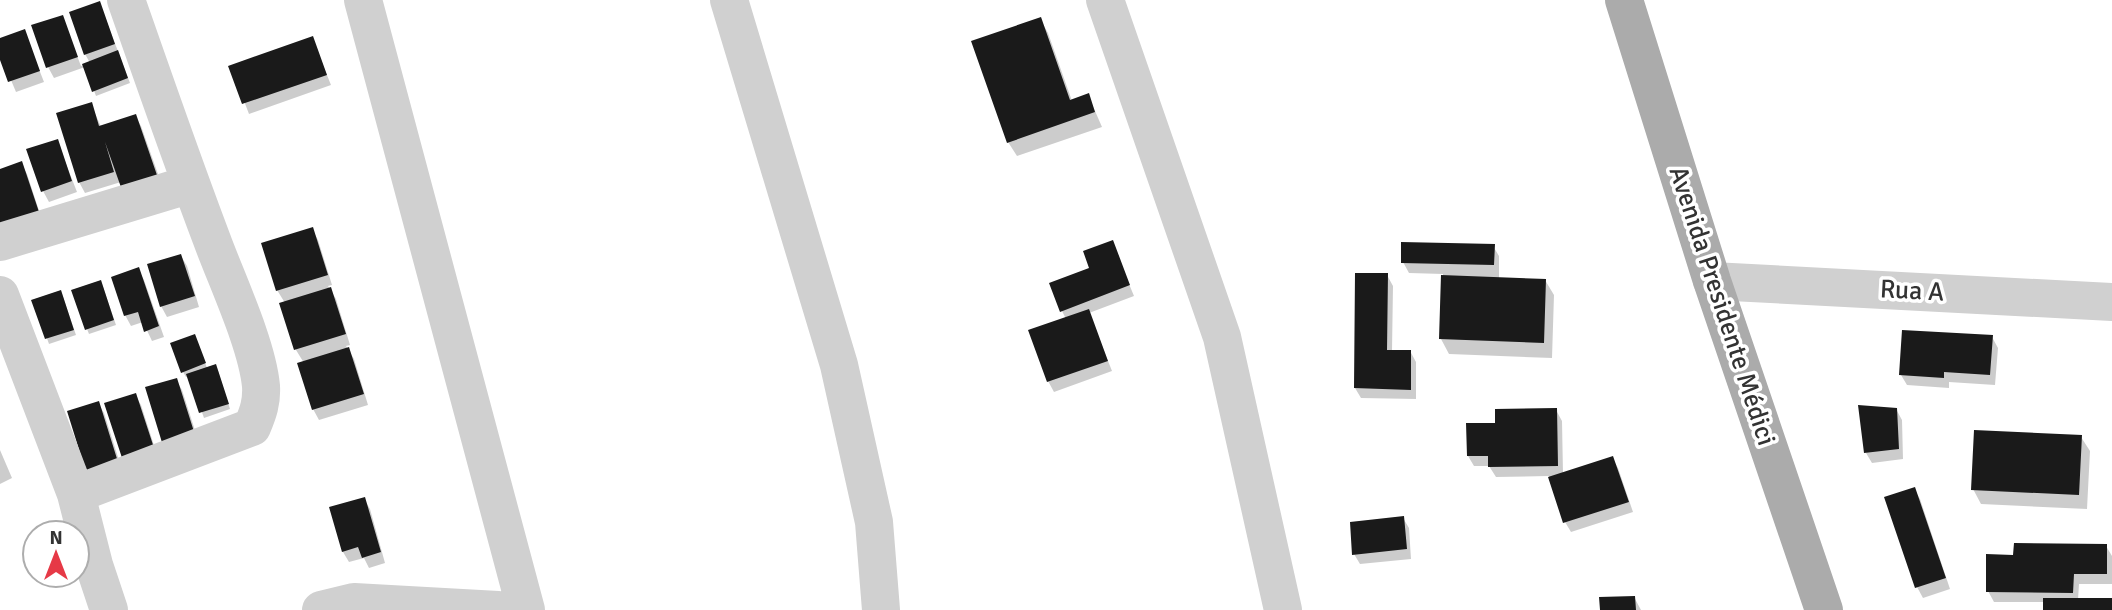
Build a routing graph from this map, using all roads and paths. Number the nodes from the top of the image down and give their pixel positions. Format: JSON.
{"nodes":[{"id":1,"x":126,"y":0,"type":"edge"},
{"id":2,"x":363,"y":0,"type":"edge"},
{"id":3,"x":729,"y":0,"type":"edge"},
{"id":4,"x":1105,"y":0,"type":"edge"},
{"id":5,"x":1624,"y":0,"type":"edge"},
{"id":6,"x":191,"y":184,"type":"junction"},
{"id":7,"x":0,"y":242,"type":"edge"},
{"id":8,"x":1713,"y":281,"type":"junction"},
{"id":9,"x":0,"y":295,"type":"edge"},
{"id":10,"x":2112,"y":302,"type":"edge"},
{"id":11,"x":76,"y":494,"type":"junction"},
{"id":12,"x":343,"y":607,"type":"edge"},
{"id":13,"x":109,"y":610,"type":"edge"},
{"id":14,"x":498,"y":610,"type":"edge"},
{"id":15,"x":526,"y":610,"type":"edge"},
{"id":16,"x":881,"y":610,"type":"edge"},
{"id":17,"x":1283,"y":610,"type":"edge"},
{"id":18,"x":1824,"y":610,"type":"edge"}],
"edges":[{"from":1,"to":6,"type":"street"},
{"from":2,"to":15,"type":"street"},
{"from":3,"to":16,"type":"street"},
{"from":4,"to":17,"type":"street"},
{"from":5,"to":8,"type":"main road","name":"Avenida Presidente Médici"},
{"from":6,"to":7,"type":"street"},
{"from":6,"to":11,"type":"street"},
{"from":8,"to":10,"type":"street","name":"Rua A"},
{"from":8,"to":18,"type":"main road","name":"Avenida Presidente Médici"},
{"from":9,"to":11,"type":"street"},
{"from":11,"to":13,"type":"street"},
{"from":12,"to":14,"type":"street"}]}
